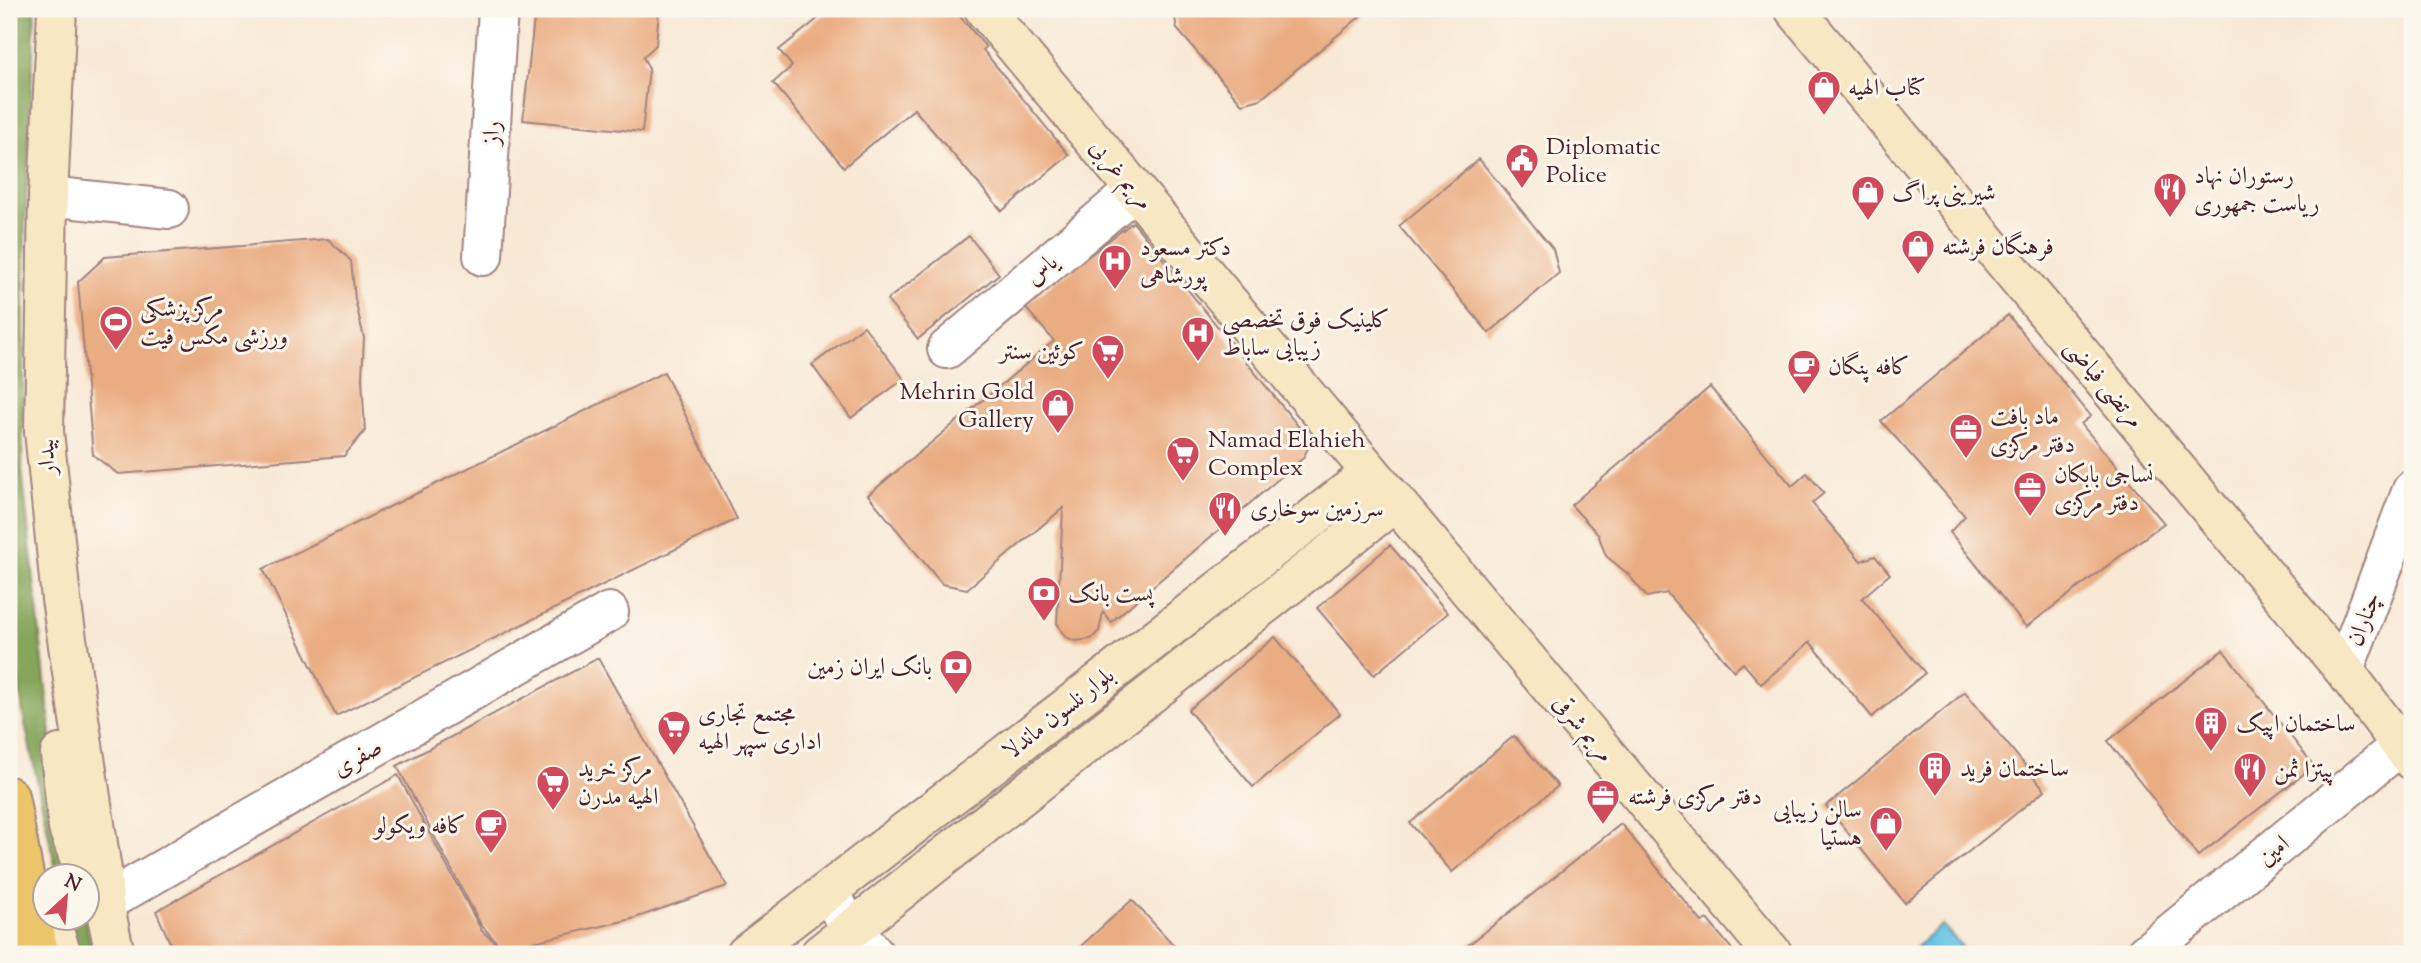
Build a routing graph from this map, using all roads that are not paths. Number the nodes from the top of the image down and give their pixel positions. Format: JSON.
{"nodes":[{"id":1,"x":38,"y":9,"type":"edge"},
{"id":2,"x":57,"y":9,"type":"edge"},
{"id":3,"x":498,"y":9,"type":"edge"},
{"id":4,"x":984,"y":9,"type":"edge"},
{"id":5,"x":1794,"y":9,"type":"edge"},
{"id":6,"x":1135,"y":190,"type":"junction"},
{"id":7,"x":48,"y":196,"type":"junction"},
{"id":8,"x":169,"y":209,"type":"dead end"},
{"id":9,"x":483,"y":256,"type":"dead end"},
{"id":10,"x":947,"y":349,"type":"dead end"},
{"id":11,"x":1371,"y":473,"type":"junction"},
{"id":12,"x":2412,"y":490,"type":"edge"},
{"id":13,"x":1395,"y":502,"type":"junction"},
{"id":14,"x":609,"y":612,"type":"dead end"},
{"id":15,"x":2344,"y":670,"type":"junction"},
{"id":16,"x":2406,"y":753,"type":"edge"},
{"id":17,"x":9,"y":796,"type":"edge"},
{"id":18,"x":83,"y":862,"type":"edge"},
{"id":19,"x":101,"y":862,"type":"edge"},
{"id":20,"x":32,"y":864,"type":"edge"},
{"id":21,"x":102,"y":881,"type":"edge"},
{"id":22,"x":826,"y":893,"type":"junction"},
{"id":23,"x":102,"y":914,"type":"edge"},
{"id":24,"x":54,"y":932,"type":"edge"},
{"id":25,"x":864,"y":941,"type":"edge"},
{"id":26,"x":39,"y":954,"type":"edge"},
{"id":27,"x":62,"y":954,"type":"edge"},
{"id":28,"x":115,"y":954,"type":"edge"},
{"id":29,"x":746,"y":954,"type":"edge"},
{"id":30,"x":820,"y":954,"type":"edge"},
{"id":31,"x":1773,"y":954,"type":"edge"},
{"id":32,"x":2145,"y":954,"type":"edge"}],
"edges":[{"from":1,"to":18,"type":"street","name":"بیدار"},
{"from":2,"to":7,"type":"street","name":"بیدار"},
{"from":3,"to":9,"type":"street","name":"راز"},
{"from":4,"to":6,"type":"street","name":"مریم غربی"},
{"from":5,"to":15,"type":"street","name":"مرتضی فیاضی"},
{"from":6,"to":10,"type":"street","name":"یاس"},
{"from":6,"to":11,"type":"street","name":"مریم غربی"},
{"from":7,"to":8,"type":"street"},
{"from":7,"to":19,"type":"street","name":"بیدار"},
{"from":11,"to":13,"type":"street","name":"مریم غربی"},
{"from":11,"to":22,"type":"street","name":"بلوار نلسون ماندلا"},
{"from":12,"to":15,"type":"street","name":"چناران"},
{"from":13,"to":25,"type":"street","name":"بلوار نلسون ماندلا"},
{"from":13,"to":31,"type":"street","name":"مریم شرقی"},
{"from":14,"to":21,"type":"street","name":"صفری"},
{"from":15,"to":16,"type":"street","name":"مرتضی فیاضی"},
{"from":16,"to":32,"type":"street","name":"امین"},
{"from":17,"to":20,"type":"street"},
{"from":17,"to":26,"type":"highway"},
{"from":22,"to":25,"type":"street"},
{"from":22,"to":29,"type":"street","name":"بلوار نلسون ماندلا"},
{"from":23,"to":28,"type":"street","name":"بیدار"},
{"from":24,"to":27,"type":"street"},
{"from":25,"to":30,"type":"street","name":"بلوار نلسون ماندلا"}]}
